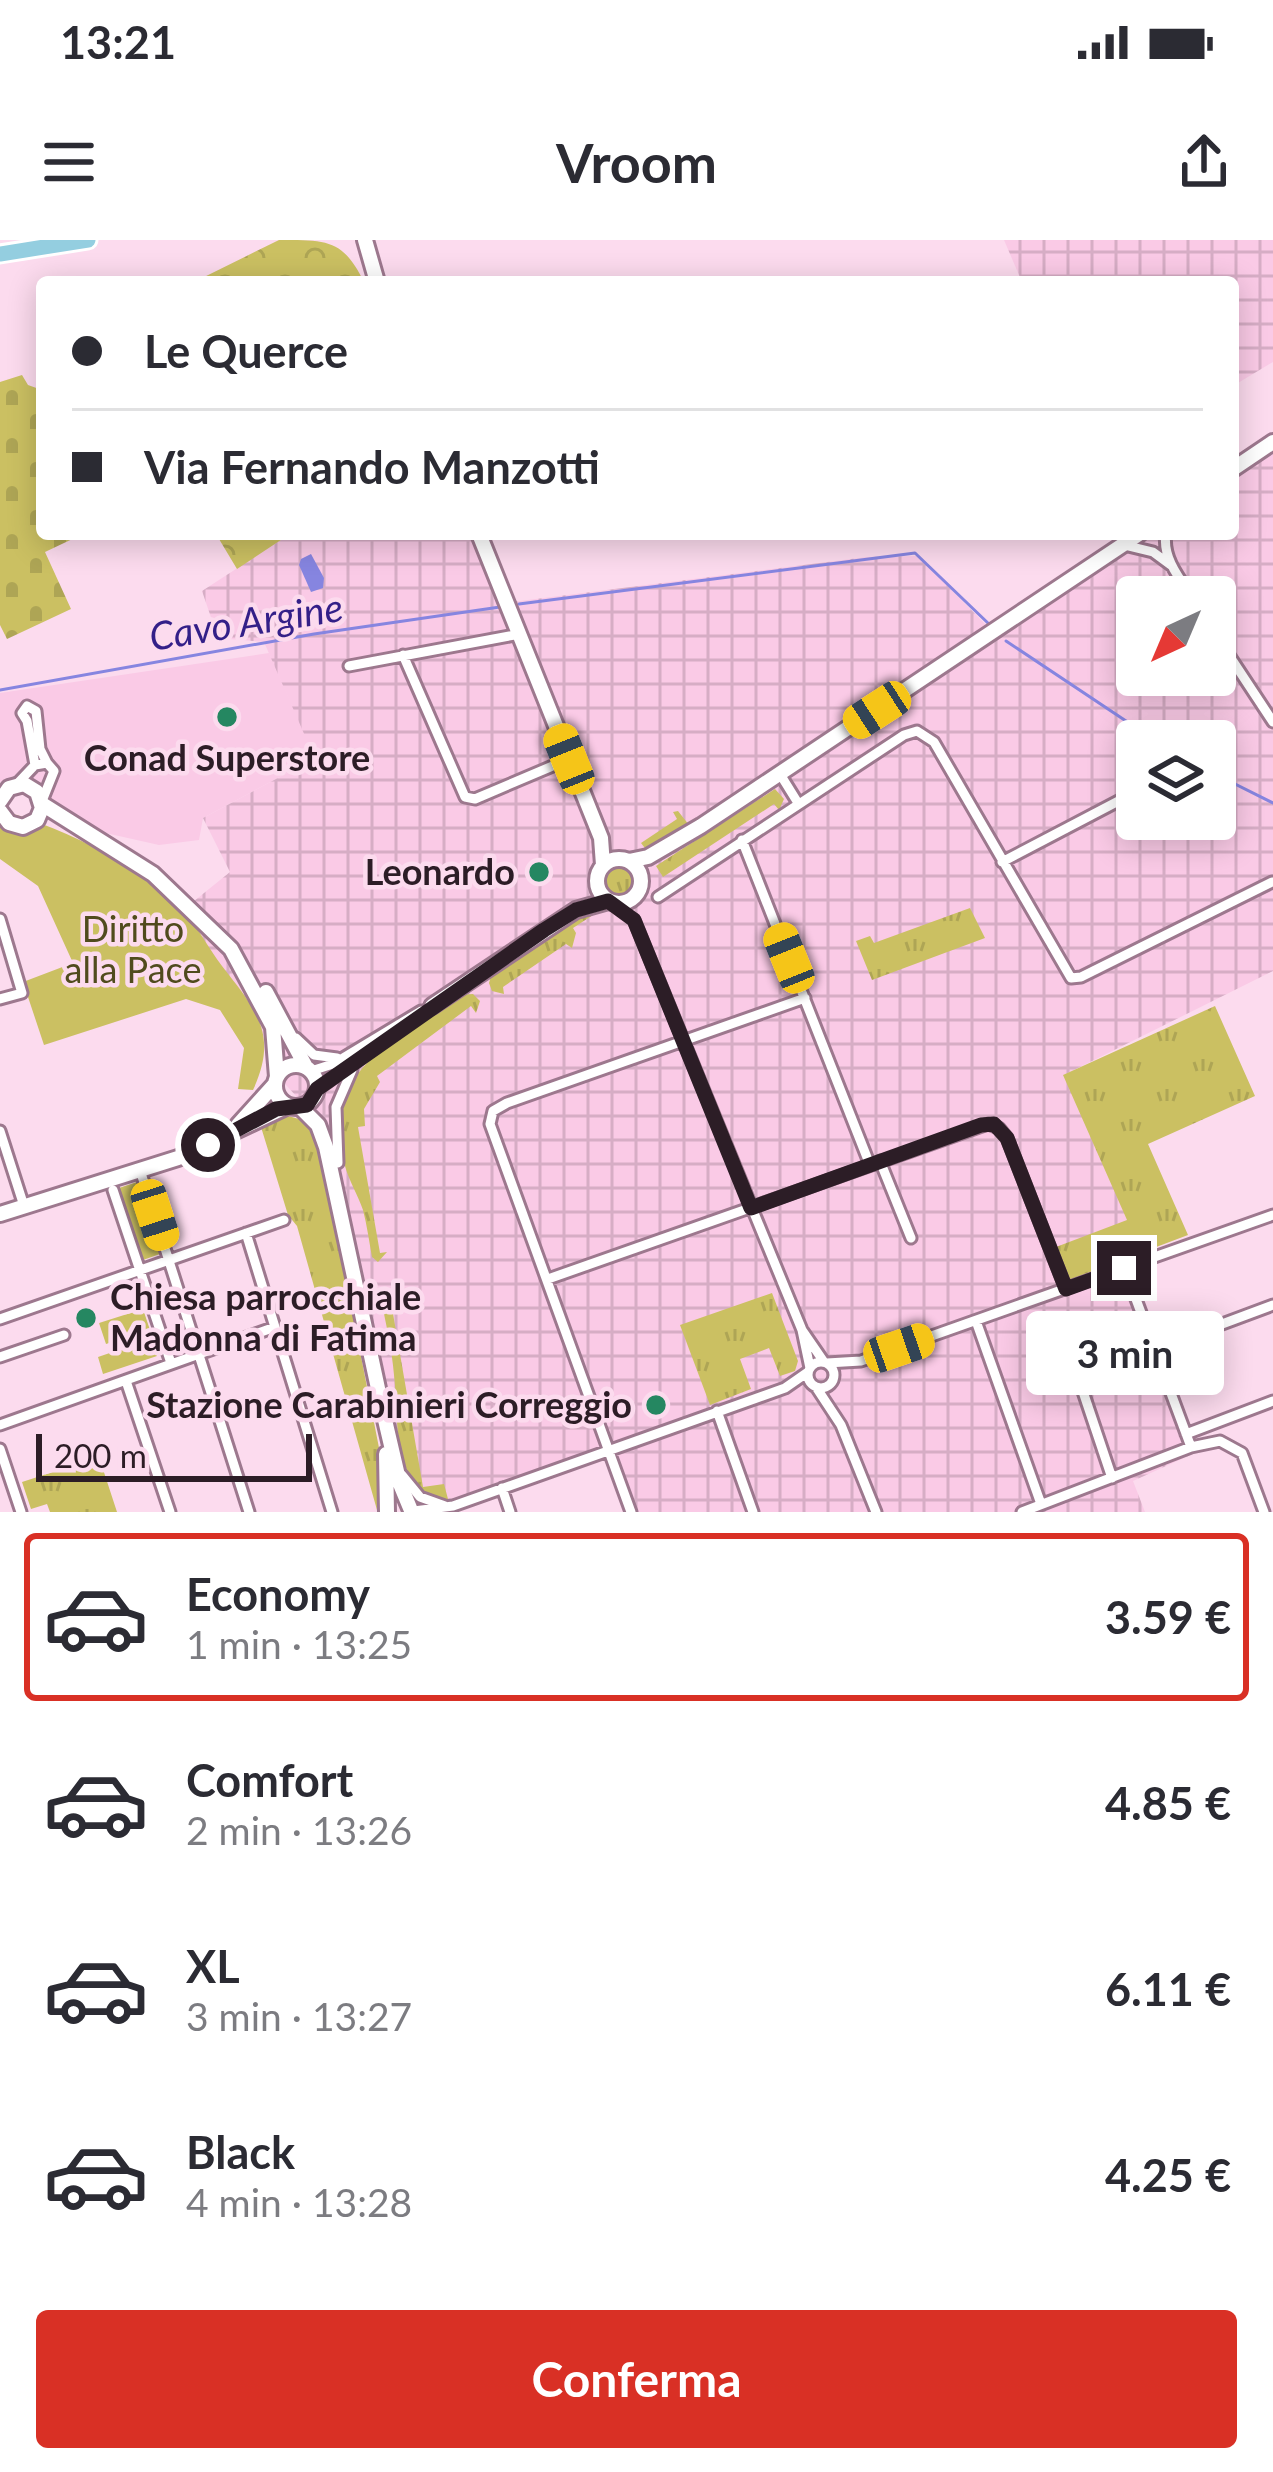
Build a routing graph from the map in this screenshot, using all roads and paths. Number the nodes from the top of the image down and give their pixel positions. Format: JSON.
{"nodes":[{"id":1,"x":88,"y":240,"type":"edge"},
{"id":2,"x":354,"y":240,"type":"edge"},
{"id":3,"x":365,"y":240,"type":"edge"},
{"id":4,"x":0,"y":254,"type":"edge"},
{"id":5,"x":375,"y":276,"type":"edge"},
{"id":6,"x":375,"y":276,"type":"edge"},
{"id":7,"x":1273,"y":442,"type":"edge"},
{"id":8,"x":1239,"y":466,"type":"edge"},
{"id":9,"x":481,"y":540,"type":"edge"},
{"id":10,"x":1131,"y":540,"type":"edge"},
{"id":11,"x":1152,"y":540,"type":"edge"},
{"id":12,"x":1166,"y":540,"type":"edge"},
{"id":13,"x":1124,"y":545,"type":"junction"},
{"id":14,"x":1153,"y":552,"type":"junction"},
{"id":15,"x":1172,"y":566,"type":"junction"},
{"id":16,"x":1178,"y":576,"type":"edge"},
{"id":17,"x":520,"y":634,"type":"junction"},
{"id":18,"x":403,"y":655,"type":"junction"},
{"id":19,"x":350,"y":666,"type":"dead end"},
{"id":20,"x":1236,"y":666,"type":"edge"},
{"id":21,"x":1273,"y":722,"type":"edge"},
{"id":22,"x":569,"y":759,"type":"junction"},
{"id":23,"x":41,"y":764,"type":"junction"},
{"id":24,"x":780,"y":774,"type":"junction"},
{"id":25,"x":9,"y":786,"type":"edge"},
{"id":26,"x":0,"y":801,"type":"edge"},
{"id":27,"x":42,"y":802,"type":"junction"},
{"id":28,"x":1116,"y":802,"type":"edge"},
{"id":29,"x":798,"y":803,"type":"junction"},
{"id":30,"x":0,"y":812,"type":"edge"},
{"id":31,"x":30,"y":825,"type":"junction"},
{"id":32,"x":76,"y":828,"type":"junction"},
{"id":33,"x":601,"y":838,"type":"junction"},
{"id":34,"x":742,"y":840,"type":"junction"},
{"id":35,"x":678,"y":841,"type":"junction"},
{"id":36,"x":626,"y":860,"type":"junction"},
{"id":37,"x":1002,"y":862,"type":"junction"},
{"id":38,"x":603,"y":866,"type":"junction"},
{"id":39,"x":642,"y":882,"type":"junction"},
{"id":40,"x":597,"y":883,"type":"junction"},
{"id":41,"x":1272,"y":883,"type":"edge"},
{"id":42,"x":658,"y":897,"type":"dead end"},
{"id":43,"x":635,"y":898,"type":"junction"},
{"id":44,"x":612,"y":902,"type":"junction"},
{"id":45,"x":576,"y":910,"type":"junction"},
{"id":46,"x":0,"y":919,"type":"edge"},
{"id":47,"x":634,"y":920,"type":"junction"},
{"id":48,"x":239,"y":961,"type":"junction"},
{"id":49,"x":805,"y":998,"type":"junction"},
{"id":50,"x":0,"y":999,"type":"edge"},
{"id":51,"x":431,"y":1006,"type":"joint"},
{"id":52,"x":276,"y":1008,"type":"junction"},
{"id":53,"x":683,"y":1042,"type":"junction"},
{"id":54,"x":352,"y":1059,"type":"junction"},
{"id":55,"x":308,"y":1069,"type":"junction"},
{"id":56,"x":276,"y":1081,"type":"junction"},
{"id":57,"x":317,"y":1092,"type":"junction"},
{"id":58,"x":294,"y":1107,"type":"junction"},
{"id":59,"x":0,"y":1131,"type":"edge"},
{"id":60,"x":230,"y":1132,"type":"junction"},
{"id":61,"x":338,"y":1162,"type":"junction"},
{"id":62,"x":875,"y":1163,"type":"junction"},
{"id":63,"x":140,"y":1170,"type":"junction"},
{"id":64,"x":113,"y":1190,"type":"dead end"},
{"id":65,"x":340,"y":1203,"type":"junction"},
{"id":66,"x":24,"y":1206,"type":"junction"},
{"id":67,"x":751,"y":1208,"type":"junction"},
{"id":68,"x":0,"y":1214,"type":"edge"},
{"id":69,"x":1273,"y":1215,"type":"edge"},
{"id":70,"x":284,"y":1220,"type":"dead end"},
{"id":71,"x":246,"y":1233,"type":"junction"},
{"id":72,"x":911,"y":1238,"type":"dead end"},
{"id":73,"x":170,"y":1259,"type":"junction"},
{"id":74,"x":1124,"y":1268,"type":"junction"},
{"id":75,"x":139,"y":1270,"type":"junction"},
{"id":76,"x":548,"y":1280,"type":"junction"},
{"id":77,"x":1066,"y":1289,"type":"junction"},
{"id":78,"x":1273,"y":1305,"type":"edge"},
{"id":79,"x":0,"y":1319,"type":"edge"},
{"id":80,"x":976,"y":1321,"type":"junction"},
{"id":81,"x":275,"y":1327,"type":"junction"},
{"id":82,"x":1062,"y":1328,"type":"dead end"},
{"id":83,"x":802,"y":1330,"type":"junction"},
{"id":84,"x":64,"y":1335,"type":"dead end"},
{"id":85,"x":1155,"y":1349,"type":"junction"},
{"id":86,"x":199,"y":1353,"type":"junction"},
{"id":87,"x":0,"y":1357,"type":"edge"},
{"id":88,"x":861,"y":1361,"type":"junction"},
{"id":89,"x":826,"y":1362,"type":"junction"},
{"id":90,"x":170,"y":1363,"type":"junction"},
{"id":91,"x":809,"y":1370,"type":"junction"},
{"id":92,"x":834,"y":1380,"type":"junction"},
{"id":93,"x":126,"y":1381,"type":"junction"},
{"id":94,"x":814,"y":1386,"type":"junction"},
{"id":95,"x":785,"y":1388,"type":"junction"},
{"id":96,"x":1273,"y":1401,"type":"edge"},
{"id":97,"x":382,"y":1408,"type":"junction"},
{"id":98,"x":717,"y":1411,"type":"junction"},
{"id":99,"x":837,"y":1417,"type":"junction"},
{"id":100,"x":0,"y":1425,"type":"edge"},
{"id":101,"x":1186,"y":1434,"type":"junction"},
{"id":102,"x":1191,"y":1447,"type":"junction"},
{"id":103,"x":0,"y":1449,"type":"edge"},
{"id":104,"x":609,"y":1450,"type":"junction"},
{"id":105,"x":394,"y":1462,"type":"junction"},
{"id":106,"x":1112,"y":1478,"type":"junction"},
{"id":107,"x":502,"y":1488,"type":"junction"},
{"id":108,"x":1041,"y":1504,"type":"junction"},
{"id":109,"x":413,"y":1510,"type":"edge"},
{"id":110,"x":447,"y":1510,"type":"edge"},
{"id":111,"x":1026,"y":1511,"type":"edge"},
{"id":112,"x":21,"y":1512,"type":"edge"},
{"id":113,"x":170,"y":1512,"type":"edge"},
{"id":114,"x":249,"y":1512,"type":"edge"},
{"id":115,"x":332,"y":1512,"type":"edge"},
{"id":116,"x":388,"y":1512,"type":"edge"},
{"id":117,"x":510,"y":1512,"type":"edge"},
{"id":118,"x":631,"y":1512,"type":"edge"},
{"id":119,"x":753,"y":1512,"type":"edge"},
{"id":120,"x":876,"y":1512,"type":"edge"},
{"id":121,"x":1264,"y":1512,"type":"edge"}],
"edges":[{"from":1,"to":4,"type":"main road"},
{"from":2,"to":5,"type":"street"},
{"from":3,"to":6,"type":"street"},
{"from":7,"to":8,"type":"street"},
{"from":9,"to":17,"type":"street"},
{"from":10,"to":13,"type":"street"},
{"from":11,"to":14,"type":"street"},
{"from":12,"to":15,"type":"street"},
{"from":13,"to":14,"type":"street"},
{"from":13,"to":24,"type":"street"},
{"from":14,"to":15,"type":"street"},
{"from":15,"to":16,"type":"street"},
{"from":17,"to":18,"type":"street"},
{"from":17,"to":22,"type":"street"},
{"from":18,"to":19,"type":"street"},
{"from":18,"to":22,"type":"street"},
{"from":20,"to":21,"type":"street"},
{"from":22,"to":33,"type":"street"},
{"from":23,"to":23,"type":"street"},
{"from":23,"to":25,"type":"street"},
{"from":23,"to":27,"type":"street"},
{"from":24,"to":29,"type":"street"},
{"from":24,"to":35,"type":"street"},
{"from":25,"to":26,"type":"street"},
{"from":25,"to":27,"type":"street"},
{"from":27,"to":31,"type":"street"},
{"from":27,"to":32,"type":"street"},
{"from":28,"to":37,"type":"street"},
{"from":29,"to":34,"type":"street"},
{"from":29,"to":37,"type":"street"},
{"from":30,"to":31,"type":"street"},
{"from":31,"to":32,"type":"street"},
{"from":32,"to":48,"type":"street"},
{"from":33,"to":36,"type":"street"},
{"from":33,"to":38,"type":"street"},
{"from":34,"to":42,"type":"street"},
{"from":34,"to":49,"type":"street"},
{"from":35,"to":36,"type":"street"},
{"from":35,"to":39,"type":"street"},
{"from":36,"to":38,"type":"street"},
{"from":36,"to":39,"type":"street"},
{"from":37,"to":41,"type":"street"},
{"from":38,"to":40,"type":"street"},
{"from":39,"to":43,"type":"street"},
{"from":40,"to":44,"type":"street"},
{"from":40,"to":45,"type":"street"},
{"from":43,"to":44,"type":"street"},
{"from":43,"to":47,"type":"street"},
{"from":44,"to":45,"type":"street"},
{"from":44,"to":47,"type":"street"},
{"from":45,"to":51,"type":"street"},
{"from":46,"to":50,"type":"street"},
{"from":47,"to":53,"type":"street"},
{"from":48,"to":52,"type":"street"},
{"from":48,"to":56,"type":"street"},
{"from":49,"to":53,"type":"street"},
{"from":49,"to":62,"type":"street"},
{"from":51,"to":54,"type":"street"},
{"from":52,"to":54,"type":"street"},
{"from":52,"to":55,"type":"street"},
{"from":53,"to":67,"type":"street"},
{"from":53,"to":76,"type":"street"},
{"from":54,"to":55,"type":"street"},
{"from":54,"to":57,"type":"street"},
{"from":54,"to":61,"type":"street"},
{"from":55,"to":56,"type":"street"},
{"from":55,"to":57,"type":"street"},
{"from":56,"to":58,"type":"street"},
{"from":56,"to":60,"type":"street"},
{"from":57,"to":58,"type":"street"},
{"from":57,"to":61,"type":"street"},
{"from":58,"to":60,"type":"street"},
{"from":58,"to":65,"type":"street"},
{"from":59,"to":66,"type":"street"},
{"from":60,"to":63,"type":"street"},
{"from":61,"to":65,"type":"street"},
{"from":62,"to":67,"type":"street"},
{"from":62,"to":72,"type":"street"},
{"from":62,"to":77,"type":"street"},
{"from":63,"to":66,"type":"street"},
{"from":63,"to":73,"type":"street"},
{"from":64,"to":75,"type":"street"},
{"from":65,"to":97,"type":"street"},
{"from":66,"to":68,"type":"street"},
{"from":67,"to":76,"type":"street"},
{"from":67,"to":83,"type":"street"},
{"from":69,"to":74,"type":"street"},
{"from":70,"to":71,"type":"street"},
{"from":71,"to":73,"type":"street"},
{"from":71,"to":81,"type":"street"},
{"from":73,"to":75,"type":"street"},
{"from":73,"to":86,"type":"street"},
{"from":74,"to":77,"type":"street"},
{"from":74,"to":85,"type":"street"},
{"from":75,"to":79,"type":"street"},
{"from":75,"to":90,"type":"street"},
{"from":76,"to":104,"type":"street"},
{"from":77,"to":80,"type":"street"},
{"from":78,"to":85,"type":"street"},
{"from":80,"to":88,"type":"street"},
{"from":80,"to":108,"type":"street"},
{"from":81,"to":86,"type":"street"},
{"from":81,"to":115,"type":"street"},
{"from":82,"to":106,"type":"street"},
{"from":83,"to":89,"type":"street"},
{"from":83,"to":91,"type":"street"},
{"from":84,"to":87,"type":"street"},
{"from":85,"to":101,"type":"street"},
{"from":86,"to":90,"type":"street"},
{"from":86,"to":114,"type":"street"},
{"from":88,"to":89,"type":"street"},
{"from":88,"to":92,"type":"street"},
{"from":89,"to":91,"type":"street"},
{"from":89,"to":92,"type":"street"},
{"from":90,"to":93,"type":"street"},
{"from":91,"to":94,"type":"street"},
{"from":91,"to":95,"type":"street"},
{"from":92,"to":94,"type":"street"},
{"from":92,"to":99,"type":"street"},
{"from":93,"to":100,"type":"street"},
{"from":93,"to":113,"type":"street"},
{"from":94,"to":95,"type":"street"},
{"from":94,"to":99,"type":"street"},
{"from":95,"to":98,"type":"street"},
{"from":96,"to":101,"type":"street"},
{"from":97,"to":105,"type":"street"},
{"from":97,"to":116,"type":"street"},
{"from":98,"to":104,"type":"street"},
{"from":98,"to":119,"type":"street"},
{"from":99,"to":120,"type":"street"},
{"from":101,"to":102,"type":"street"},
{"from":102,"to":106,"type":"street"},
{"from":102,"to":121,"type":"street"},
{"from":103,"to":112,"type":"street"},
{"from":104,"to":107,"type":"street"},
{"from":104,"to":118,"type":"street"},
{"from":105,"to":109,"type":"street"},
{"from":105,"to":110,"type":"street"},
{"from":106,"to":108,"type":"street"},
{"from":107,"to":110,"type":"street"},
{"from":107,"to":117,"type":"street"},
{"from":108,"to":111,"type":"street"},
{"from":109,"to":110,"type":"street"},
{"from":109,"to":116,"type":"street"}]}
